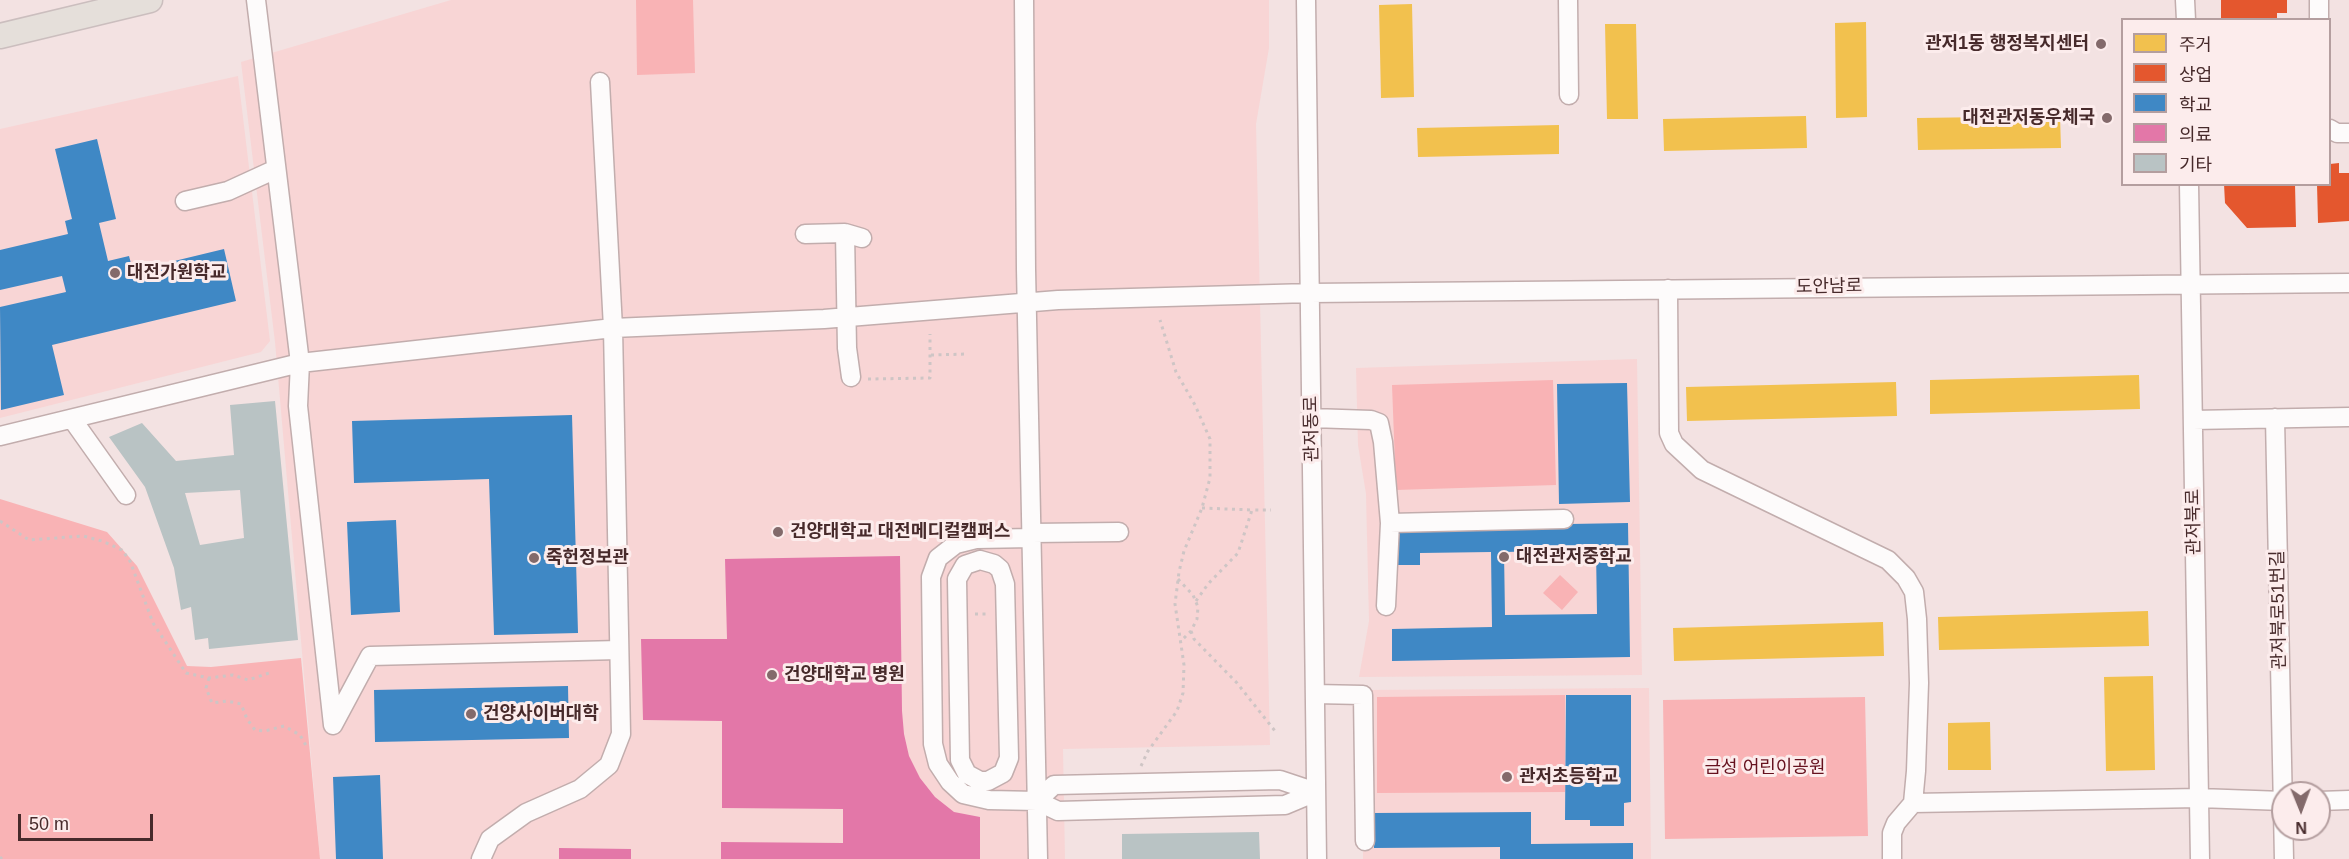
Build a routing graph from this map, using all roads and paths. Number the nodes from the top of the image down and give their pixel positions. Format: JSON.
{"nodes":[{"id":1,"x":150,"y":0,"type":"edge"},
{"id":2,"x":256,"y":0,"type":"edge"},
{"id":3,"x":1024,"y":0,"type":"edge"},
{"id":4,"x":1306,"y":0,"type":"edge"},
{"id":5,"x":1568,"y":0,"type":"edge"},
{"id":6,"x":2185,"y":0,"type":"edge"},
{"id":7,"x":2319,"y":0,"type":"edge"},
{"id":8,"x":2186,"y":18,"type":"edge"},
{"id":9,"x":2319,"y":18,"type":"edge"},
{"id":10,"x":0,"y":36,"type":"edge"},
{"id":11,"x":600,"y":82,"type":"dead end"},
{"id":12,"x":1569,"y":95,"type":"dead end"},
{"id":13,"x":2331,"y":130,"type":"edge"},
{"id":14,"x":2349,"y":133,"type":"edge"},
{"id":15,"x":276,"y":169,"type":"junction"},
{"id":16,"x":2188,"y":186,"type":"edge"},
{"id":17,"x":185,"y":201,"type":"dead end"},
{"id":18,"x":805,"y":234,"type":"dead end"},
{"id":19,"x":2349,"y":283,"type":"edge"},
{"id":20,"x":2190,"y":284,"type":"junction"},
{"id":21,"x":1668,"y":289,"type":"junction"},
{"id":22,"x":1310,"y":293,"type":"junction"},
{"id":23,"x":1027,"y":303,"type":"junction"},
{"id":24,"x":846,"y":318,"type":"junction"},
{"id":25,"x":1160,"y":320,"type":"dead end"},
{"id":26,"x":613,"y":328,"type":"junction"},
{"id":27,"x":930,"y":334,"type":"dead end"},
{"id":28,"x":968,"y":354,"type":"dead end"},
{"id":29,"x":930,"y":355,"type":"junction"},
{"id":30,"x":300,"y":363,"type":"junction"},
{"id":31,"x":858,"y":378,"type":"joint"},
{"id":32,"x":2349,"y":417,"type":"edge"},
{"id":33,"x":1312,"y":418,"type":"junction"},
{"id":34,"x":2275,"y":418,"type":"junction"},
{"id":35,"x":72,"y":419,"type":"junction"},
{"id":36,"x":2193,"y":420,"type":"junction"},
{"id":37,"x":0,"y":436,"type":"edge"},
{"id":38,"x":126,"y":495,"type":"dead end"},
{"id":39,"x":1202,"y":508,"type":"junction"},
{"id":40,"x":1252,"y":510,"type":"junction"},
{"id":41,"x":1271,"y":510,"type":"dead end"},
{"id":42,"x":1564,"y":519,"type":"dead end"},
{"id":43,"x":0,"y":521,"type":"edge"},
{"id":44,"x":1390,"y":523,"type":"junction"},
{"id":45,"x":1119,"y":532,"type":"dead end"},
{"id":46,"x":1032,"y":535,"type":"junction"},
{"id":47,"x":1178,"y":579,"type":"junction"},
{"id":48,"x":1196,"y":601,"type":"junction"},
{"id":49,"x":1386,"y":606,"type":"dead end"},
{"id":50,"x":964,"y":614,"type":"dead end"},
{"id":51,"x":1000,"y":614,"type":"dead end"},
{"id":52,"x":1191,"y":631,"type":"junction"},
{"id":53,"x":1181,"y":641,"type":"junction"},
{"id":54,"x":619,"y":650,"type":"junction"},
{"id":55,"x":269,"y":674,"type":"dead end"},
{"id":56,"x":209,"y":678,"type":"junction"},
{"id":57,"x":1315,"y":694,"type":"junction"},
{"id":58,"x":1275,"y":731,"type":"dead end"},
{"id":59,"x":308,"y":749,"type":"dead end"},
{"id":60,"x":1140,"y":768,"type":"dead end"},
{"id":61,"x":971,"y":781,"type":"junction"},
{"id":62,"x":2283,"y":781,"type":"edge"},
{"id":63,"x":1316,"y":792,"type":"junction"},
{"id":64,"x":2199,"y":798,"type":"junction"},
{"id":65,"x":2349,"y":800,"type":"edge"},
{"id":66,"x":1037,"y":801,"type":"junction"},
{"id":67,"x":2271,"y":801,"type":"edge"},
{"id":68,"x":2331,"y":801,"type":"edge"},
{"id":69,"x":1913,"y":803,"type":"junction"},
{"id":70,"x":2284,"y":841,"type":"edge"},
{"id":71,"x":1365,"y":842,"type":"dead end"},
{"id":72,"x":481,"y":859,"type":"edge"},
{"id":73,"x":1038,"y":859,"type":"edge"},
{"id":74,"x":1317,"y":859,"type":"edge"},
{"id":75,"x":1892,"y":859,"type":"edge"},
{"id":76,"x":2200,"y":859,"type":"edge"},
{"id":77,"x":2284,"y":859,"type":"edge"}],
"edges":[{"from":1,"to":10,"type":"main road"},
{"from":2,"to":15,"type":"street"},
{"from":3,"to":23,"type":"street"},
{"from":4,"to":22,"type":"street","name":"관저동로"},
{"from":5,"to":12,"type":"street"},
{"from":6,"to":8,"type":"street"},
{"from":7,"to":9,"type":"street"},
{"from":11,"to":26,"type":"street"},
{"from":13,"to":14,"type":"street"},
{"from":15,"to":17,"type":"street"},
{"from":15,"to":30,"type":"street"},
{"from":16,"to":20,"type":"street","name":"관저북로"},
{"from":18,"to":24,"type":"street"},
{"from":19,"to":20,"type":"street","name":"도안남로"},
{"from":20,"to":21,"type":"street","name":"도안남로"},
{"from":20,"to":36,"type":"street","name":"관저북로"},
{"from":21,"to":22,"type":"street","name":"도안남로"},
{"from":21,"to":69,"type":"street"},
{"from":22,"to":23,"type":"street","name":"도안남로"},
{"from":22,"to":33,"type":"street","name":"관저동로"},
{"from":23,"to":24,"type":"street","name":"도안남로"},
{"from":23,"to":46,"type":"street"},
{"from":24,"to":26,"type":"street","name":"도안남로"},
{"from":24,"to":31,"type":"street"},
{"from":25,"to":39,"type":"path"},
{"from":26,"to":30,"type":"street","name":"도안남로"},
{"from":26,"to":54,"type":"street"},
{"from":27,"to":29,"type":"path"},
{"from":28,"to":29,"type":"path"},
{"from":29,"to":31,"type":"path"},
{"from":30,"to":35,"type":"street","name":"도안남로"},
{"from":30,"to":54,"type":"street"},
{"from":32,"to":34,"type":"street"},
{"from":33,"to":44,"type":"street"},
{"from":33,"to":57,"type":"street","name":"관저동로"},
{"from":34,"to":36,"type":"street"},
{"from":34,"to":62,"type":"street","name":"관저북로51번길"},
{"from":35,"to":37,"type":"street","name":"도안남로"},
{"from":35,"to":38,"type":"street"},
{"from":36,"to":64,"type":"street","name":"관저북로"},
{"from":39,"to":40,"type":"path"},
{"from":39,"to":47,"type":"path"},
{"from":40,"to":41,"type":"path"},
{"from":40,"to":48,"type":"path"},
{"from":42,"to":44,"type":"street"},
{"from":43,"to":56,"type":"path"},
{"from":44,"to":49,"type":"street"},
{"from":45,"to":46,"type":"street"},
{"from":46,"to":61,"type":"street"},
{"from":46,"to":66,"type":"street"},
{"from":47,"to":48,"type":"path"},
{"from":47,"to":53,"type":"path"},
{"from":48,"to":52,"type":"path"},
{"from":50,"to":51,"type":"path"},
{"from":52,"to":53,"type":"path"},
{"from":52,"to":58,"type":"path"},
{"from":53,"to":60,"type":"path"},
{"from":54,"to":72,"type":"street"},
{"from":55,"to":56,"type":"path"},
{"from":56,"to":59,"type":"path"},
{"from":57,"to":63,"type":"street","name":"관저동로"},
{"from":57,"to":71,"type":"street"},
{"from":61,"to":61,"type":"street"},
{"from":61,"to":66,"type":"street"},
{"from":63,"to":66,"type":"street"},
{"from":63,"to":66,"type":"street"},
{"from":63,"to":74,"type":"street","name":"관저동로"},
{"from":64,"to":67,"type":"street"},
{"from":64,"to":69,"type":"street"},
{"from":64,"to":76,"type":"street","name":"관저북로"},
{"from":65,"to":68,"type":"street"},
{"from":66,"to":73,"type":"street"},
{"from":69,"to":75,"type":"street"},
{"from":70,"to":77,"type":"street","name":"관저북로51번길"}]}
